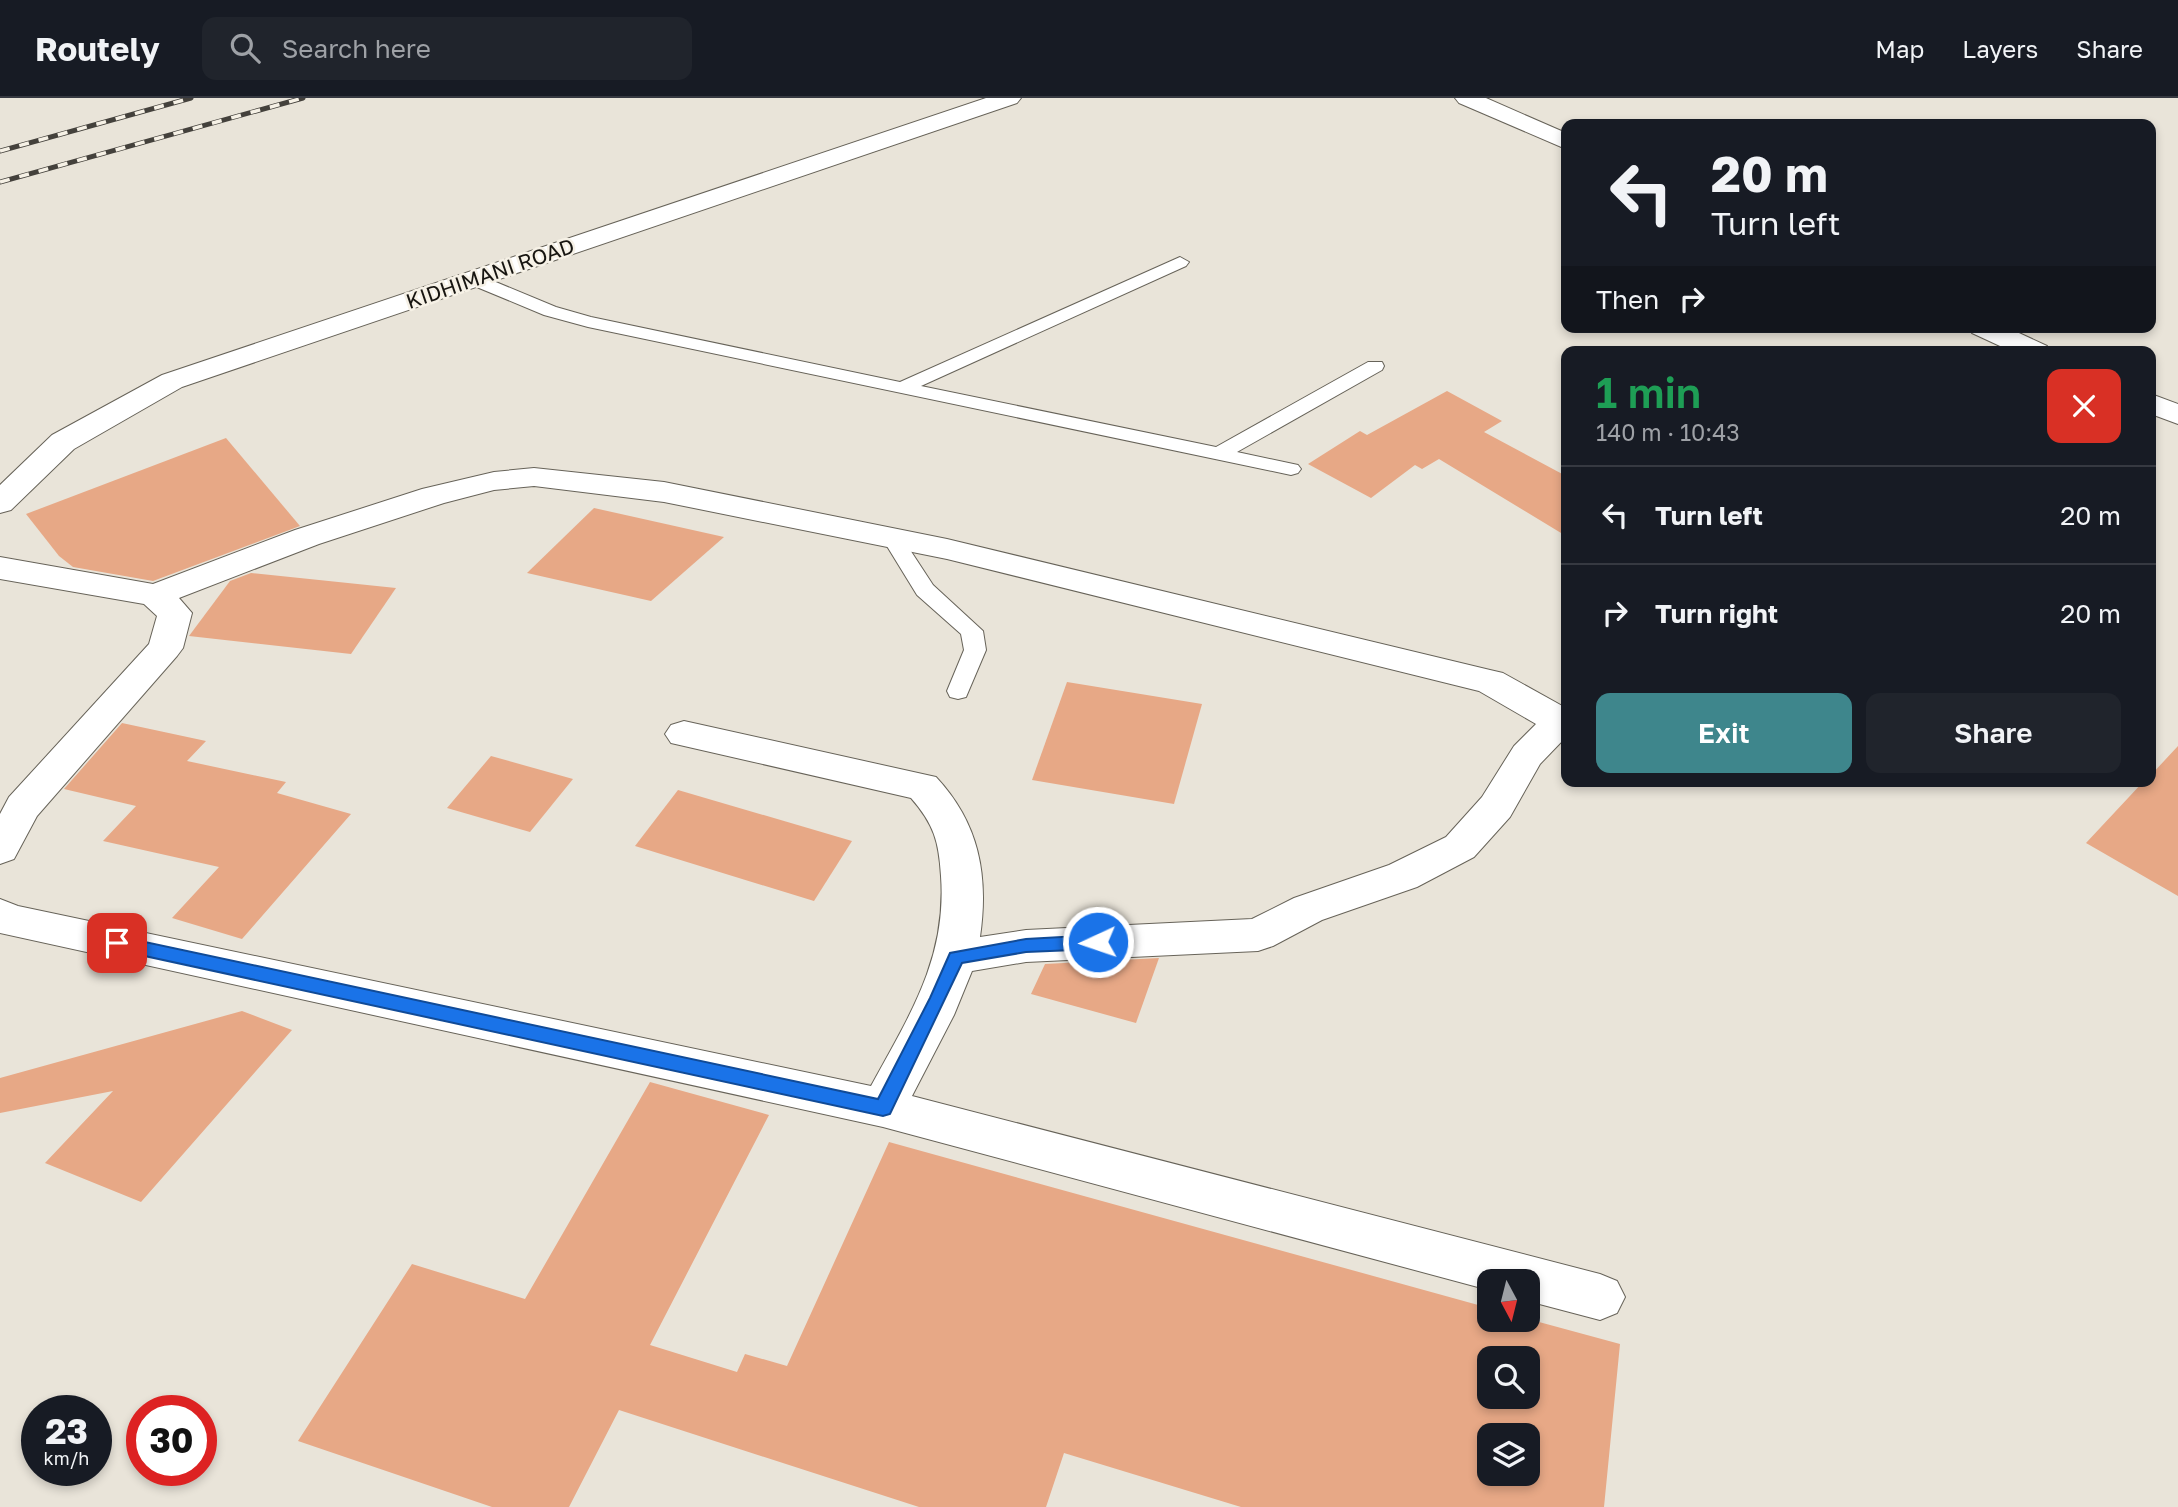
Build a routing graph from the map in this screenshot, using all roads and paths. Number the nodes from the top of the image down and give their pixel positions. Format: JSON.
{"nodes":[{"id":1,"x":1009,"y":98,"type":"edge"},
{"id":2,"x":1467,"y":98,"type":"edge"},
{"id":3,"x":1561,"y":140,"type":"edge"},
{"id":4,"x":1180,"y":262,"type":"dead end"},
{"id":5,"x":473,"y":279,"type":"junction"},
{"id":6,"x":1995,"y":333,"type":"edge"},
{"id":7,"x":2024,"y":346,"type":"edge"},
{"id":8,"x":1375,"y":366,"type":"dead end"},
{"id":9,"x":903,"y":387,"type":"junction"},
{"id":10,"x":2156,"y":405,"type":"edge"},
{"id":11,"x":2178,"y":415,"type":"edge"},
{"id":12,"x":1219,"y":454,"type":"junction"},
{"id":13,"x":1291,"y":469,"type":"dead end"},
{"id":14,"x":0,"y":503,"type":"edge"},
{"id":15,"x":892,"y":538,"type":"junction"},
{"id":16,"x":0,"y":568,"type":"edge"},
{"id":17,"x":155,"y":595,"type":"junction"},
{"id":18,"x":958,"y":691,"type":"dead end"},
{"id":19,"x":1561,"y":720,"type":"edge"},
{"id":20,"x":1561,"y":723,"type":"edge"},
{"id":21,"x":684,"y":734,"type":"dead end"},
{"id":22,"x":0,"y":849,"type":"edge"},
{"id":23,"x":0,"y":915,"type":"edge"},
{"id":24,"x":956,"y":957,"type":"junction"},
{"id":25,"x":883,"y":1108,"type":"junction"},
{"id":26,"x":1600,"y":1297,"type":"dead end"}],
"edges":[{"from":1,"to":5,"type":"street","name":"KIDHIMANI ROAD"},
{"from":2,"to":3,"type":"street"},
{"from":4,"to":9,"type":"lane"},
{"from":5,"to":9,"type":"lane"},
{"from":5,"to":14,"type":"street","name":"KIDHIMANI ROAD"},
{"from":6,"to":7,"type":"street"},
{"from":8,"to":12,"type":"lane"},
{"from":9,"to":12,"type":"lane"},
{"from":10,"to":11,"type":"street"},
{"from":12,"to":13,"type":"lane"},
{"from":15,"to":17,"type":"street"},
{"from":15,"to":18,"type":"lane"},
{"from":15,"to":19,"type":"street"},
{"from":16,"to":17,"type":"street"},
{"from":17,"to":22,"type":"street"},
{"from":20,"to":24,"type":"street"},
{"from":21,"to":24,"type":"street"},
{"from":23,"to":25,"type":"street"},
{"from":24,"to":25,"type":"street"},
{"from":25,"to":26,"type":"street"}]}
